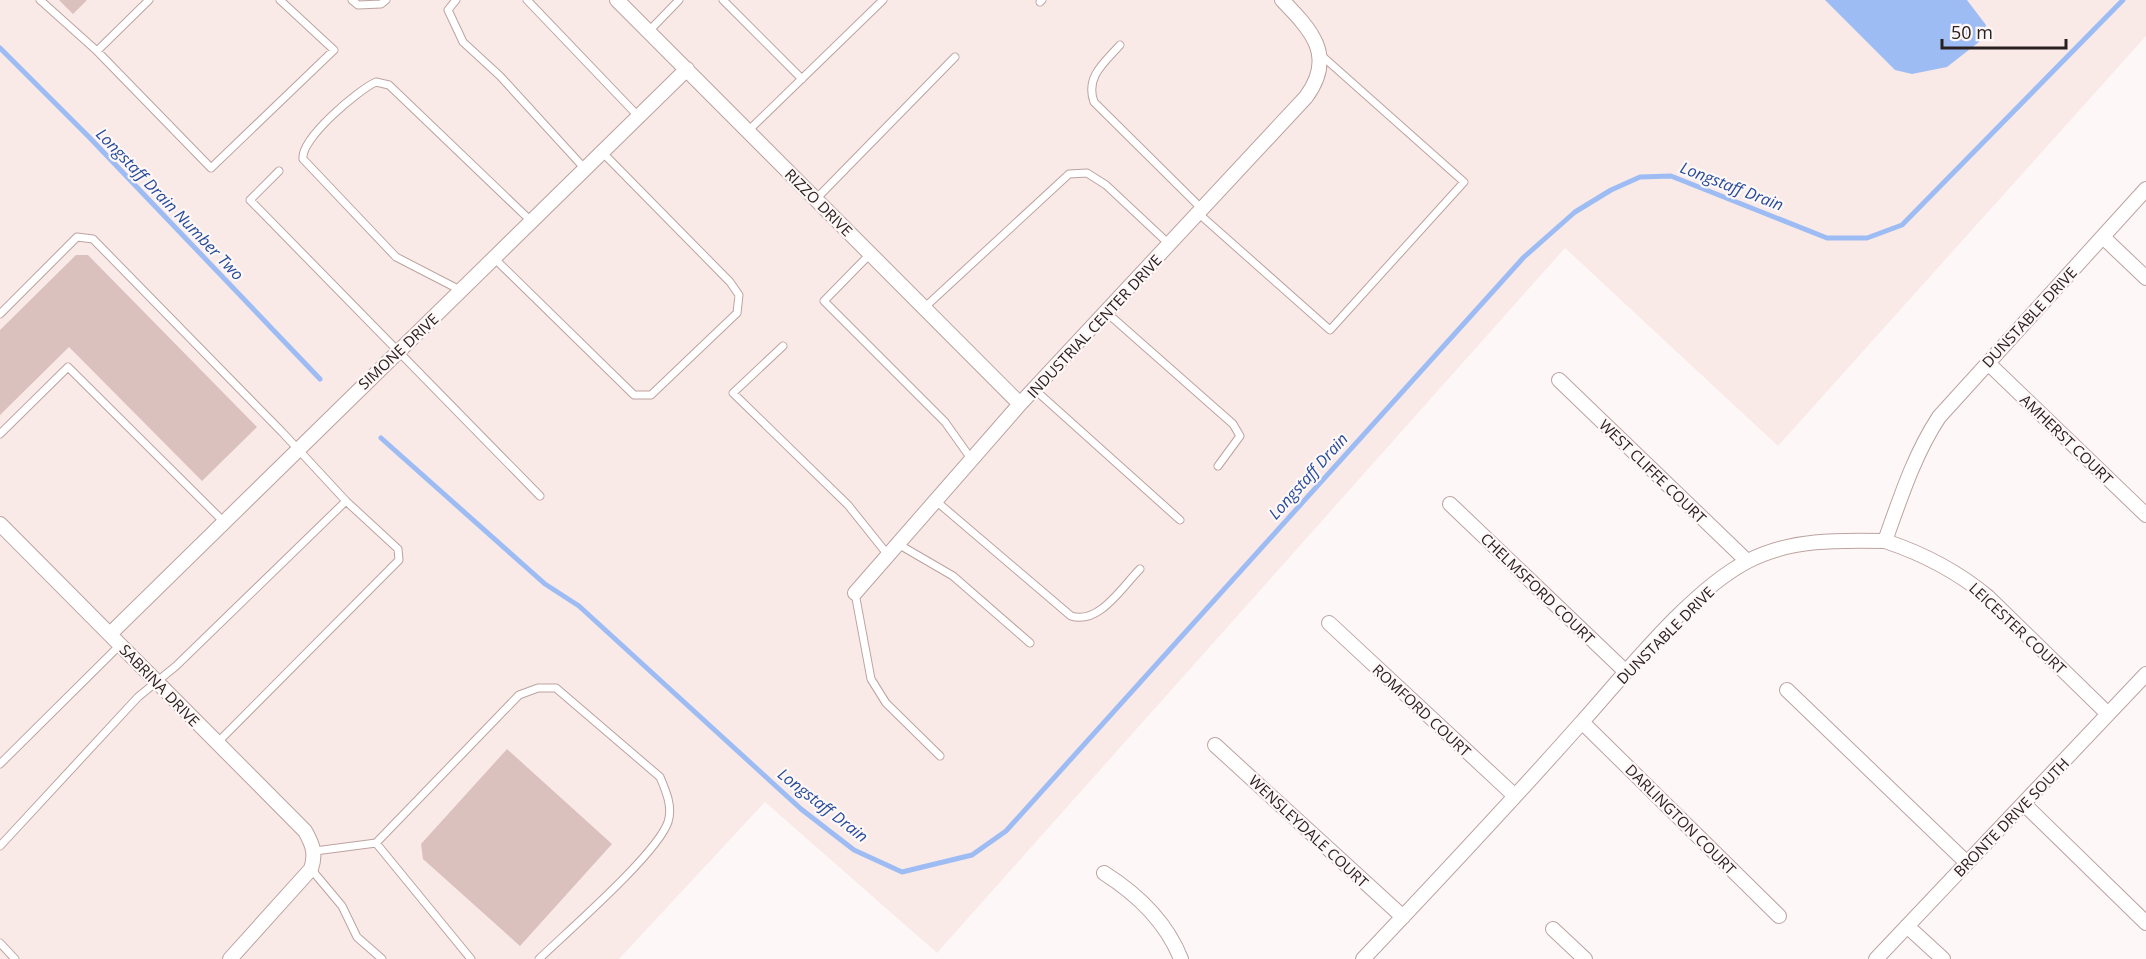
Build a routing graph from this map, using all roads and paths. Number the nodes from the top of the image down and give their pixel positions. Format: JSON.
{"nodes":[{"id":1,"x":40,"y":0,"type":"edge"},
{"id":2,"x":149,"y":0,"type":"edge"},
{"id":3,"x":280,"y":0,"type":"edge"},
{"id":4,"x":352,"y":0,"type":"edge"},
{"id":5,"x":386,"y":0,"type":"edge"},
{"id":6,"x":456,"y":0,"type":"edge"},
{"id":7,"x":527,"y":0,"type":"edge"},
{"id":8,"x":617,"y":0,"type":"edge"},
{"id":9,"x":679,"y":0,"type":"edge"},
{"id":10,"x":723,"y":0,"type":"edge"},
{"id":11,"x":883,"y":0,"type":"edge"},
{"id":12,"x":1282,"y":0,"type":"edge"},
{"id":13,"x":649,"y":31,"type":"junction"},
{"id":14,"x":1120,"y":45,"type":"dead end"},
{"id":15,"x":97,"y":51,"type":"junction"},
{"id":16,"x":1321,"y":56,"type":"junction"},
{"id":17,"x":956,"y":57,"type":"dead end"},
{"id":18,"x":687,"y":69,"type":"junction"},
{"id":19,"x":802,"y":79,"type":"junction"},
{"id":20,"x":639,"y":117,"type":"junction"},
{"id":21,"x":748,"y":131,"type":"junction"},
{"id":22,"x":603,"y":153,"type":"junction"},
{"id":23,"x":586,"y":170,"type":"junction"},
{"id":24,"x":279,"y":171,"type":"dead end"},
{"id":25,"x":2146,"y":189,"type":"edge"},
{"id":26,"x":816,"y":199,"type":"junction"},
{"id":27,"x":1200,"y":211,"type":"junction"},
{"id":28,"x":532,"y":222,"type":"junction"},
{"id":29,"x":2103,"y":237,"type":"junction"},
{"id":30,"x":1169,"y":244,"type":"junction"},
{"id":31,"x":870,"y":254,"type":"junction"},
{"id":32,"x":495,"y":259,"type":"junction"},
{"id":33,"x":2146,"y":279,"type":"edge"},
{"id":34,"x":463,"y":291,"type":"junction"},
{"id":35,"x":924,"y":308,"type":"junction"},
{"id":36,"x":1106,"y":312,"type":"junction"},
{"id":37,"x":0,"y":314,"type":"edge"},
{"id":38,"x":783,"y":346,"type":"dead end"},
{"id":39,"x":396,"y":351,"type":"junction"},
{"id":40,"x":1988,"y":363,"type":"junction"},
{"id":41,"x":1559,"y":380,"type":"dead end"},
{"id":42,"x":1035,"y":389,"type":"junction"},
{"id":43,"x":1020,"y":404,"type":"junction"},
{"id":44,"x":0,"y":434,"type":"edge"},
{"id":45,"x":297,"y":449,"type":"junction"},
{"id":46,"x":972,"y":460,"type":"junction"},
{"id":47,"x":1218,"y":466,"type":"dead end"},
{"id":48,"x":540,"y":496,"type":"dead end"},
{"id":49,"x":346,"y":501,"type":"junction"},
{"id":50,"x":936,"y":501,"type":"junction"},
{"id":51,"x":1450,"y":504,"type":"dead end"},
{"id":52,"x":2146,"y":515,"type":"edge"},
{"id":53,"x":1180,"y":520,"type":"dead end"},
{"id":54,"x":224,"y":522,"type":"junction"},
{"id":55,"x":0,"y":524,"type":"edge"},
{"id":56,"x":1886,"y":541,"type":"junction"},
{"id":57,"x":898,"y":544,"type":"junction"},
{"id":58,"x":888,"y":555,"type":"junction"},
{"id":59,"x":1747,"y":561,"type":"junction"},
{"id":60,"x":1140,"y":569,"type":"dead end"},
{"id":61,"x":855,"y":592,"type":"joint"},
{"id":62,"x":1329,"y":623,"type":"dead end"},
{"id":63,"x":115,"y":639,"type":"junction"},
{"id":64,"x":1030,"y":643,"type":"dead end"},
{"id":65,"x":1626,"y":672,"type":"junction"},
{"id":66,"x":2146,"y":674,"type":"edge"},
{"id":67,"x":157,"y":682,"type":"junction"},
{"id":68,"x":1787,"y":690,"type":"dead end"},
{"id":69,"x":2108,"y":714,"type":"junction"},
{"id":70,"x":1582,"y":722,"type":"junction"},
{"id":71,"x":217,"y":743,"type":"junction"},
{"id":72,"x":1215,"y":745,"type":"dead end"},
{"id":73,"x":940,"y":756,"type":"dead end"},
{"id":74,"x":0,"y":764,"type":"edge"},
{"id":75,"x":1515,"y":796,"type":"junction"},
{"id":76,"x":2024,"y":804,"type":"junction"},
{"id":77,"x":376,"y":843,"type":"junction"},
{"id":78,"x":0,"y":846,"type":"edge"},
{"id":79,"x":315,"y":851,"type":"junction"},
{"id":80,"x":1967,"y":863,"type":"junction"},
{"id":81,"x":311,"y":870,"type":"junction"},
{"id":82,"x":1104,"y":873,"type":"dead end"},
{"id":83,"x":1779,"y":916,"type":"dead end"},
{"id":84,"x":1403,"y":917,"type":"junction"},
{"id":85,"x":2146,"y":923,"type":"edge"},
{"id":86,"x":1907,"y":926,"type":"junction"},
{"id":87,"x":1553,"y":929,"type":"dead end"},
{"id":88,"x":0,"y":943,"type":"edge"},
{"id":89,"x":15,"y":959,"type":"edge"},
{"id":90,"x":230,"y":959,"type":"edge"},
{"id":91,"x":382,"y":959,"type":"edge"},
{"id":92,"x":471,"y":959,"type":"edge"},
{"id":93,"x":539,"y":959,"type":"edge"},
{"id":94,"x":1181,"y":959,"type":"edge"},
{"id":95,"x":1364,"y":959,"type":"edge"},
{"id":96,"x":1585,"y":959,"type":"edge"},
{"id":97,"x":1876,"y":959,"type":"edge"},
{"id":98,"x":1943,"y":959,"type":"edge"}],
"edges":[{"from":1,"to":15,"type":"lane"},
{"from":2,"to":15,"type":"lane"},
{"from":3,"to":15,"type":"lane"},
{"from":4,"to":5,"type":"lane"},
{"from":6,"to":23,"type":"lane"},
{"from":7,"to":20,"type":"lane"},
{"from":8,"to":13,"type":"street","name":"RIZZO DRIVE"},
{"from":9,"to":13,"type":"lane"},
{"from":10,"to":19,"type":"lane"},
{"from":11,"to":19,"type":"lane"},
{"from":12,"to":16,"type":"street"},
{"from":13,"to":18,"type":"street","name":"RIZZO DRIVE"},
{"from":14,"to":27,"type":"lane"},
{"from":16,"to":27,"type":"street","name":"INDUSTRIAL CENTER DRIVE"},
{"from":16,"to":27,"type":"lane"},
{"from":17,"to":26,"type":"lane"},
{"from":18,"to":20,"type":"street","name":"SIMONE DRIVE"},
{"from":18,"to":21,"type":"street","name":"RIZZO DRIVE"},
{"from":19,"to":21,"type":"lane"},
{"from":20,"to":22,"type":"street","name":"SIMONE DRIVE"},
{"from":21,"to":26,"type":"street","name":"RIZZO DRIVE"},
{"from":22,"to":23,"type":"street","name":"SIMONE DRIVE"},
{"from":22,"to":32,"type":"lane"},
{"from":23,"to":28,"type":"street","name":"SIMONE DRIVE"},
{"from":24,"to":39,"type":"lane"},
{"from":25,"to":29,"type":"street","name":"DUNSTABLE DRIVE"},
{"from":26,"to":31,"type":"street","name":"RIZZO DRIVE"},
{"from":27,"to":30,"type":"street","name":"INDUSTRIAL CENTER DRIVE"},
{"from":28,"to":32,"type":"street","name":"SIMONE DRIVE"},
{"from":28,"to":34,"type":"lane"},
{"from":29,"to":33,"type":"street"},
{"from":29,"to":40,"type":"street","name":"DUNSTABLE DRIVE"},
{"from":30,"to":35,"type":"lane"},
{"from":30,"to":36,"type":"street","name":"INDUSTRIAL CENTER DRIVE"},
{"from":31,"to":35,"type":"street","name":"RIZZO DRIVE"},
{"from":31,"to":46,"type":"lane"},
{"from":32,"to":34,"type":"street","name":"SIMONE DRIVE"},
{"from":34,"to":39,"type":"street","name":"SIMONE DRIVE"},
{"from":35,"to":43,"type":"street","name":"RIZZO DRIVE"},
{"from":36,"to":42,"type":"street","name":"INDUSTRIAL CENTER DRIVE"},
{"from":36,"to":47,"type":"lane"},
{"from":37,"to":45,"type":"lane"},
{"from":38,"to":58,"type":"lane"},
{"from":39,"to":45,"type":"street","name":"SIMONE DRIVE"},
{"from":39,"to":48,"type":"lane"},
{"from":40,"to":52,"type":"street","name":"AMHERST COURT"},
{"from":40,"to":56,"type":"street","name":"DUNSTABLE DRIVE"},
{"from":41,"to":59,"type":"street","name":"WEST CLIFFE COURT"},
{"from":42,"to":43,"type":"street","name":"INDUSTRIAL CENTER DRIVE"},
{"from":42,"to":53,"type":"lane"},
{"from":43,"to":46,"type":"street","name":"INDUSTRIAL CENTER DRIVE"},
{"from":44,"to":54,"type":"lane"},
{"from":45,"to":49,"type":"lane"},
{"from":45,"to":54,"type":"street","name":"SIMONE DRIVE"},
{"from":46,"to":50,"type":"street","name":"INDUSTRIAL CENTER DRIVE"},
{"from":49,"to":67,"type":"lane"},
{"from":49,"to":71,"type":"lane"},
{"from":50,"to":57,"type":"street","name":"INDUSTRIAL CENTER DRIVE"},
{"from":50,"to":60,"type":"lane"},
{"from":51,"to":65,"type":"street","name":"CHELMSFORD COURT"},
{"from":54,"to":63,"type":"street","name":"SIMONE DRIVE"},
{"from":55,"to":63,"type":"street","name":"SABRINA DRIVE"},
{"from":56,"to":59,"type":"street","name":"DUNSTABLE DRIVE"},
{"from":56,"to":69,"type":"street","name":"LEICESTER COURT"},
{"from":57,"to":58,"type":"street","name":"INDUSTRIAL CENTER DRIVE"},
{"from":57,"to":64,"type":"lane"},
{"from":58,"to":61,"type":"street","name":"INDUSTRIAL CENTER DRIVE"},
{"from":59,"to":65,"type":"street","name":"DUNSTABLE DRIVE"},
{"from":61,"to":73,"type":"lane"},
{"from":62,"to":75,"type":"street","name":"ROMFORD COURT"},
{"from":63,"to":67,"type":"street","name":"SABRINA DRIVE"},
{"from":63,"to":74,"type":"lane"},
{"from":65,"to":70,"type":"street","name":"DUNSTABLE DRIVE"},
{"from":66,"to":69,"type":"street","name":"BRONTE DRIVE SOUTH"},
{"from":67,"to":71,"type":"street","name":"SABRINA DRIVE"},
{"from":67,"to":78,"type":"lane"},
{"from":68,"to":80,"type":"street"},
{"from":69,"to":76,"type":"street","name":"BRONTE DRIVE SOUTH"},
{"from":70,"to":75,"type":"street","name":"DUNSTABLE DRIVE"},
{"from":70,"to":83,"type":"street","name":"DARLINGTON COURT"},
{"from":71,"to":79,"type":"street","name":"SABRINA DRIVE"},
{"from":72,"to":84,"type":"street","name":"WENSLEYDALE COURT"},
{"from":75,"to":84,"type":"street","name":"DUNSTABLE DRIVE"},
{"from":76,"to":80,"type":"street","name":"BRONTE DRIVE SOUTH"},
{"from":76,"to":85,"type":"street"},
{"from":77,"to":79,"type":"lane"},
{"from":77,"to":92,"type":"lane"},
{"from":77,"to":93,"type":"lane"},
{"from":79,"to":81,"type":"street"},
{"from":80,"to":86,"type":"street","name":"BRONTE DRIVE SOUTH"},
{"from":81,"to":90,"type":"street"},
{"from":81,"to":91,"type":"lane"},
{"from":82,"to":94,"type":"street"},
{"from":84,"to":95,"type":"street","name":"DUNSTABLE DRIVE"},
{"from":86,"to":97,"type":"street","name":"BRONTE DRIVE SOUTH"},
{"from":86,"to":98,"type":"street"},
{"from":87,"to":96,"type":"street"},
{"from":88,"to":89,"type":"lane"}]}
